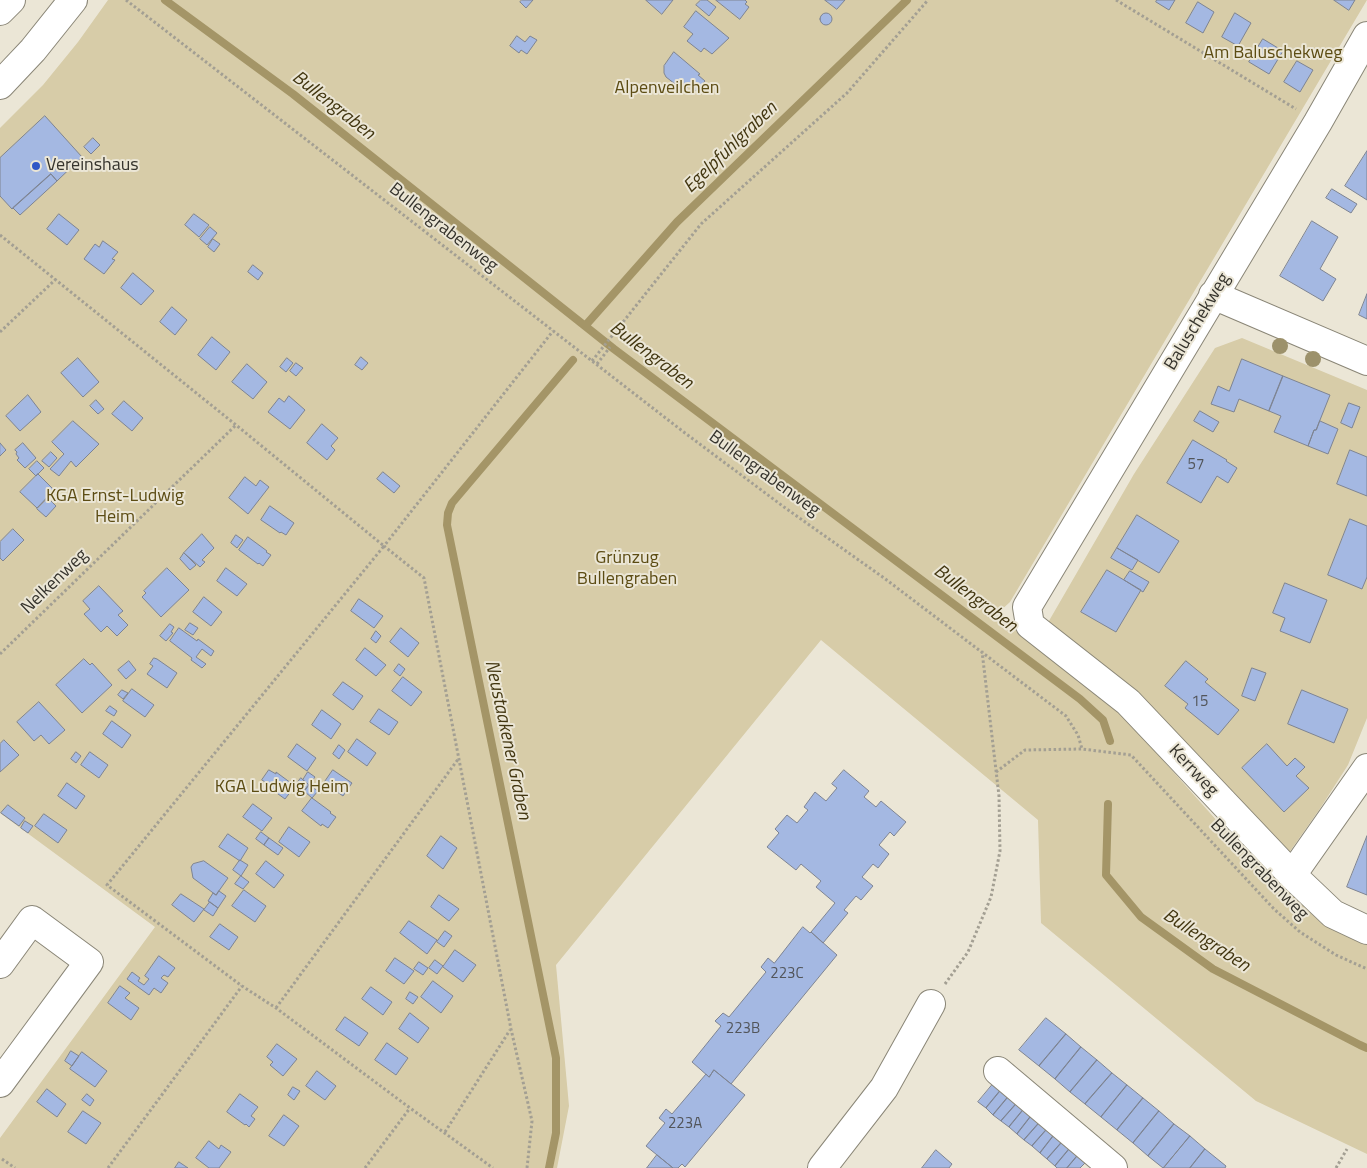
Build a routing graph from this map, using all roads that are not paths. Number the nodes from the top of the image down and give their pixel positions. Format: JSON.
{"nodes":[{"id":1,"x":11,"y":0,"type":"edge"},
{"id":2,"x":73,"y":0,"type":"edge"},
{"id":3,"x":0,"y":11,"type":"edge"},
{"id":4,"x":1367,"y":36,"type":"edge"},
{"id":5,"x":0,"y":84,"type":"edge"},
{"id":6,"x":1213,"y":295,"type":"junction"},
{"id":7,"x":1367,"y":361,"type":"edge"},
{"id":8,"x":1027,"y":607,"type":"joint"},
{"id":9,"x":1367,"y":768,"type":"edge"},
{"id":10,"x":1292,"y":875,"type":"junction"},
{"id":11,"x":1367,"y":930,"type":"edge"},
{"id":12,"x":0,"y":964,"type":"edge"},
{"id":13,"x":931,"y":1004,"type":"road end"},
{"id":14,"x":998,"y":1071,"type":"dead end"},
{"id":15,"x":0,"y":1083,"type":"edge"},
{"id":16,"x":822,"y":1168,"type":"edge"},
{"id":17,"x":1113,"y":1168,"type":"edge"}],
"edges":[{"from":1,"to":3,"type":"street"},
{"from":2,"to":5,"type":"street"},
{"from":4,"to":6,"type":"street","name":"Baluschekweg"},
{"from":6,"to":7,"type":"street"},
{"from":6,"to":8,"type":"street","name":"Baluschekweg"},
{"from":8,"to":10,"type":"street","name":"Kerrweg"},
{"from":9,"to":10,"type":"street"},
{"from":10,"to":11,"type":"street","name":"Kerrweg"},
{"from":12,"to":15,"type":"street"},
{"from":13,"to":16,"type":"street"},
{"from":14,"to":17,"type":"street"}]}
